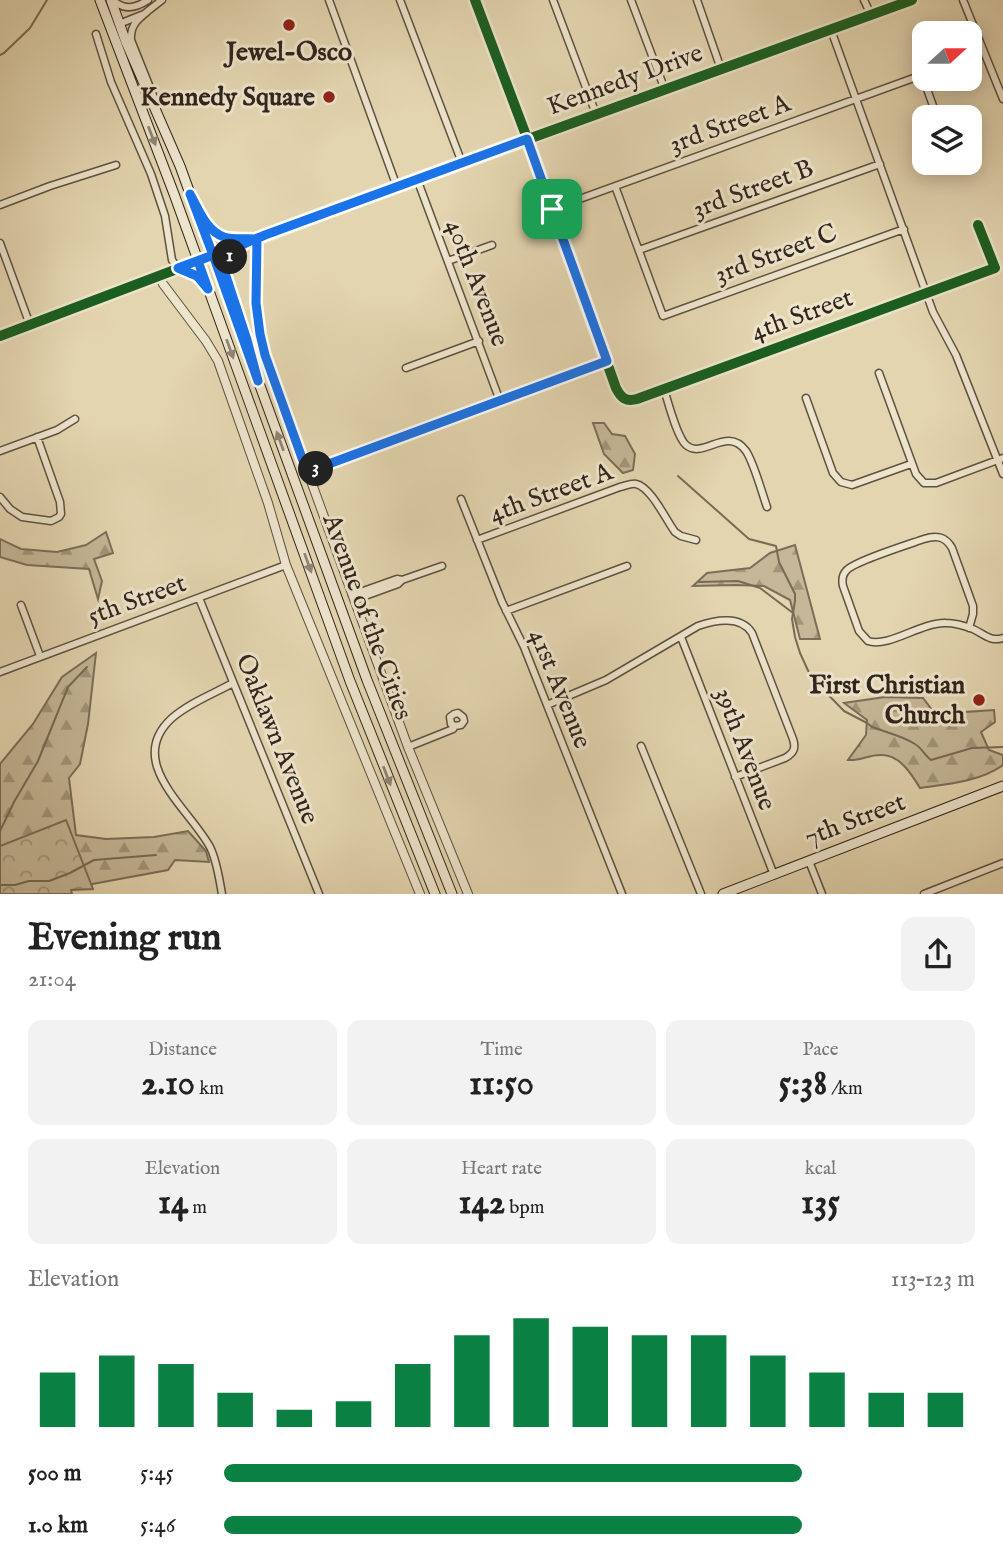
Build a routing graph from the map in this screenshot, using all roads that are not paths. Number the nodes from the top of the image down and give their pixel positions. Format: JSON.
{"nodes":[{"id":1,"x":100,"y":0,"type":"edge"},
{"id":2,"x":112,"y":0,"type":"edge"},
{"id":3,"x":148,"y":0,"type":"edge"},
{"id":4,"x":155,"y":0,"type":"edge"},
{"id":5,"x":162,"y":0,"type":"edge"},
{"id":6,"x":330,"y":0,"type":"edge"},
{"id":7,"x":400,"y":0,"type":"edge"},
{"id":8,"x":475,"y":0,"type":"edge"},
{"id":9,"x":553,"y":0,"type":"edge"},
{"id":10,"x":631,"y":0,"type":"edge"},
{"id":11,"x":696,"y":0,"type":"edge"},
{"id":12,"x":864,"y":0,"type":"edge"},
{"id":13,"x":912,"y":0,"type":"edge"},
{"id":14,"x":963,"y":0,"type":"edge"},
{"id":15,"x":147,"y":12,"type":"junction"},
{"id":16,"x":871,"y":15,"type":"junction"},
{"id":17,"x":116,"y":24,"type":"junction"},
{"id":18,"x":831,"y":30,"type":"junction"},
{"id":19,"x":96,"y":34,"type":"dead end"},
{"id":20,"x":721,"y":69,"type":"junction"},
{"id":21,"x":665,"y":90,"type":"junction"},
{"id":22,"x":855,"y":99,"type":"junction"},
{"id":23,"x":1003,"y":99,"type":"edge"},
{"id":24,"x":933,"y":105,"type":"edge"},
{"id":25,"x":596,"y":114,"type":"junction"},
{"id":26,"x":165,"y":131,"type":"junction"},
{"id":27,"x":527,"y":139,"type":"junction"},
{"id":28,"x":462,"y":163,"type":"junction"},
{"id":29,"x":880,"y":164,"type":"junction"},
{"id":30,"x":116,"y":165,"type":"dead end"},
{"id":31,"x":418,"y":179,"type":"junction"},
{"id":32,"x":615,"y":186,"type":"junction"},
{"id":33,"x":397,"y":187,"type":"junction"},
{"id":34,"x":190,"y":194,"type":"junction"},
{"id":35,"x":0,"y":205,"type":"edge"},
{"id":36,"x":552,"y":209,"type":"junction"},
{"id":37,"x":978,"y":225,"type":"dead end"},
{"id":38,"x":904,"y":229,"type":"junction"},
{"id":39,"x":257,"y":239,"type":"junction"},
{"id":40,"x":0,"y":243,"type":"edge"},
{"id":41,"x":492,"y":245,"type":"dead end"},
{"id":42,"x":237,"y":246,"type":"junction"},
{"id":43,"x":639,"y":250,"type":"junction"},
{"id":44,"x":213,"y":255,"type":"junction"},
{"id":45,"x":198,"y":261,"type":"junction"},
{"id":46,"x":449,"y":261,"type":"junction"},
{"id":47,"x":178,"y":268,"type":"junction"},
{"id":48,"x":159,"y":275,"type":"junction"},
{"id":49,"x":208,"y":289,"type":"junction"},
{"id":50,"x":927,"y":294,"type":"junction"},
{"id":51,"x":30,"y":325,"type":"junction"},
{"id":52,"x":0,"y":336,"type":"edge"},
{"id":53,"x":479,"y":341,"type":"junction"},
{"id":54,"x":607,"y":361,"type":"junction"},
{"id":55,"x":407,"y":368,"type":"dead end"},
{"id":56,"x":878,"y":373,"type":"dead end"},
{"id":57,"x":258,"y":381,"type":"junction"},
{"id":58,"x":664,"y":389,"type":"junction"},
{"id":59,"x":806,"y":398,"type":"dead end"},
{"id":60,"x":500,"y":401,"type":"junction"},
{"id":61,"x":75,"y":419,"type":"dead end"},
{"id":62,"x":37,"y":438,"type":"junction"},
{"id":63,"x":0,"y":451,"type":"edge"},
{"id":64,"x":1000,"y":459,"type":"edge"},
{"id":65,"x":911,"y":464,"type":"junction"},
{"id":66,"x":307,"y":472,"type":"junction"},
{"id":67,"x":1003,"y":474,"type":"edge"},
{"id":68,"x":0,"y":497,"type":"edge"},
{"id":69,"x":461,"y":499,"type":"dead end"},
{"id":70,"x":767,"y":507,"type":"dead end"},
{"id":71,"x":477,"y":540,"type":"junction"},
{"id":72,"x":696,"y":540,"type":"dead end"},
{"id":73,"x":286,"y":565,"type":"junction"},
{"id":74,"x":442,"y":566,"type":"dead end"},
{"id":75,"x":627,"y":566,"type":"dead end"},
{"id":76,"x":199,"y":598,"type":"junction"},
{"id":77,"x":353,"y":598,"type":"junction"},
{"id":78,"x":21,"y":605,"type":"dead end"},
{"id":79,"x":506,"y":611,"type":"junction"},
{"id":80,"x":969,"y":628,"type":"junction"},
{"id":81,"x":681,"y":636,"type":"junction"},
{"id":82,"x":1003,"y":638,"type":"edge"},
{"id":83,"x":40,"y":656,"type":"junction"},
{"id":84,"x":0,"y":672,"type":"edge"},
{"id":85,"x":233,"y":683,"type":"junction"},
{"id":86,"x":547,"y":705,"type":"junction"},
{"id":87,"x":455,"y":726,"type":"dead end"},
{"id":88,"x":641,"y":746,"type":"dead end"},
{"id":89,"x":408,"y":747,"type":"junction"},
{"id":90,"x":735,"y":777,"type":"junction"},
{"id":91,"x":1002,"y":788,"type":"edge"},
{"id":92,"x":809,"y":861,"type":"junction"},
{"id":93,"x":1003,"y":863,"type":"edge"},
{"id":94,"x":774,"y":875,"type":"junction"},
{"id":95,"x":222,"y":894,"type":"edge"},
{"id":96,"x":319,"y":894,"type":"edge"},
{"id":97,"x":420,"y":894,"type":"edge"},
{"id":98,"x":435,"y":894,"type":"edge"},
{"id":99,"x":454,"y":894,"type":"edge"},
{"id":100,"x":468,"y":894,"type":"edge"},
{"id":101,"x":622,"y":894,"type":"edge"},
{"id":102,"x":701,"y":894,"type":"edge"},
{"id":103,"x":723,"y":894,"type":"edge"},
{"id":104,"x":822,"y":894,"type":"edge"},
{"id":105,"x":924,"y":894,"type":"edge"}],
"edges":[{"from":1,"to":17,"type":"main road","name":"Avenue of the Cities"},
{"from":2,"to":3,"type":"street"},
{"from":2,"to":17,"type":"main road","name":"Avenue of the Cities"},
{"from":4,"to":17,"type":"street"},
{"from":5,"to":15,"type":"street"},
{"from":6,"to":33,"type":"street"},
{"from":7,"to":28,"type":"street"},
{"from":8,"to":27,"type":"street"},
{"from":9,"to":25,"type":"street"},
{"from":10,"to":21,"type":"street"},
{"from":11,"to":20,"type":"street"},
{"from":12,"to":16,"type":"street"},
{"from":13,"to":16,"type":"street","name":"Kennedy Drive"},
{"from":14,"to":23,"type":"street"},
{"from":15,"to":17,"type":"street"},
{"from":15,"to":26,"type":"street"},
{"from":16,"to":18,"type":"street","name":"Kennedy Drive"},
{"from":17,"to":26,"type":"main road","name":"Avenue of the Cities"},
{"from":17,"to":45,"type":"main road","name":"Avenue of the Cities","one_way":true},
{"from":18,"to":20,"type":"street","name":"Kennedy Drive"},
{"from":18,"to":22,"type":"street"},
{"from":19,"to":47,"type":"street"},
{"from":20,"to":21,"type":"street","name":"Kennedy Drive"},
{"from":21,"to":25,"type":"street","name":"Kennedy Drive"},
{"from":22,"to":24,"type":"street","name":"3rd Street A"},
{"from":22,"to":29,"type":"street"},
{"from":22,"to":32,"type":"street","name":"3rd Street A"},
{"from":25,"to":27,"type":"street","name":"Kennedy Drive"},
{"from":26,"to":34,"type":"main road","name":"Avenue of the Cities"},
{"from":27,"to":28,"type":"street","name":"Kennedy Drive"},
{"from":27,"to":36,"type":"street"},
{"from":28,"to":31,"type":"street","name":"Kennedy Drive"},
{"from":29,"to":38,"type":"street"},
{"from":29,"to":43,"type":"street","name":"3rd Street B"},
{"from":30,"to":35,"type":"street"},
{"from":31,"to":33,"type":"street","name":"Kennedy Drive"},
{"from":31,"to":46,"type":"street","name":"40th Avenue"},
{"from":32,"to":36,"type":"street","name":"3rd Street A"},
{"from":32,"to":43,"type":"street"},
{"from":33,"to":39,"type":"street","name":"Kennedy Drive"},
{"from":34,"to":39,"type":"main road"},
{"from":34,"to":44,"type":"main road","name":"Avenue of the Cities"},
{"from":36,"to":54,"type":"street"},
{"from":37,"to":50,"type":"street","name":"4th Street"},
{"from":38,"to":43,"type":"street","name":"3rd Street C"},
{"from":38,"to":50,"type":"street"},
{"from":39,"to":42,"type":"street","name":"Kennedy Drive"},
{"from":39,"to":66,"type":"street","name":"Avenue of the Cities"},
{"from":40,"to":51,"type":"street"},
{"from":41,"to":46,"type":"street"},
{"from":42,"to":44,"type":"street","name":"Kennedy Drive"},
{"from":42,"to":57,"type":"main road"},
{"from":44,"to":45,"type":"street","name":"Kennedy Drive"},
{"from":44,"to":57,"type":"main road","name":"Avenue of the Cities"},
{"from":45,"to":47,"type":"street","name":"Kennedy Drive"},
{"from":45,"to":49,"type":"main road","name":"Avenue of the Cities"},
{"from":46,"to":53,"type":"street","name":"40th Avenue"},
{"from":47,"to":48,"type":"street","name":"Kennedy Drive"},
{"from":47,"to":49,"type":"main road"},
{"from":48,"to":51,"type":"street","name":"Kennedy Drive"},
{"from":48,"to":73,"type":"street","name":"Avenue of the Cities"},
{"from":49,"to":98,"type":"main road","name":"Avenue of the Cities","one_way":true},
{"from":50,"to":58,"type":"street","name":"4th Street"},
{"from":50,"to":64,"type":"street"},
{"from":51,"to":52,"type":"street","name":"Kennedy Drive"},
{"from":53,"to":55,"type":"street"},
{"from":53,"to":60,"type":"street","name":"40th Avenue"},
{"from":54,"to":58,"type":"street","name":"4th Street"},
{"from":54,"to":60,"type":"street"},
{"from":56,"to":65,"type":"street"},
{"from":99,"to":57,"type":"main road","name":"Avenue of the Cities","one_way":true},
{"from":58,"to":70,"type":"street"},
{"from":59,"to":65,"type":"street"},
{"from":60,"to":66,"type":"street"},
{"from":61,"to":62,"type":"street"},
{"from":62,"to":63,"type":"street"},
{"from":62,"to":68,"type":"street"},
{"from":64,"to":65,"type":"street"},
{"from":64,"to":67,"type":"street"},
{"from":66,"to":77,"type":"street","name":"Avenue of the Cities"},
{"from":69,"to":71,"type":"street","name":"41st Avenue"},
{"from":71,"to":72,"type":"street","name":"4th Street A"},
{"from":71,"to":79,"type":"street","name":"41st Avenue"},
{"from":73,"to":76,"type":"street","name":"5th Street"},
{"from":73,"to":97,"type":"street","name":"Avenue of the Cities"},
{"from":74,"to":77,"type":"street"},
{"from":75,"to":79,"type":"street"},
{"from":76,"to":83,"type":"street","name":"5th Street"},
{"from":76,"to":85,"type":"street","name":"Oaklawn Avenue"},
{"from":77,"to":89,"type":"street","name":"Avenue of the Cities"},
{"from":78,"to":83,"type":"street"},
{"from":79,"to":86,"type":"street","name":"41st Avenue"},
{"from":80,"to":80,"type":"street"},
{"from":80,"to":82,"type":"street"},
{"from":81,"to":86,"type":"street"},
{"from":81,"to":90,"type":"street","name":"39th Avenue"},
{"from":81,"to":90,"type":"street"},
{"from":83,"to":84,"type":"street","name":"5th Street"},
{"from":85,"to":95,"type":"street"},
{"from":85,"to":96,"type":"street","name":"Oaklawn Avenue"},
{"from":86,"to":101,"type":"street","name":"41st Avenue"},
{"from":87,"to":89,"type":"street"},
{"from":88,"to":102,"type":"street"},
{"from":89,"to":100,"type":"street","name":"Avenue of the Cities"},
{"from":90,"to":94,"type":"street","name":"39th Avenue"},
{"from":91,"to":92,"type":"main road","name":"7th Street"},
{"from":92,"to":94,"type":"main road","name":"7th Street"},
{"from":92,"to":104,"type":"street"},
{"from":93,"to":105,"type":"street"},
{"from":94,"to":103,"type":"main road","name":"7th Street"}]}
